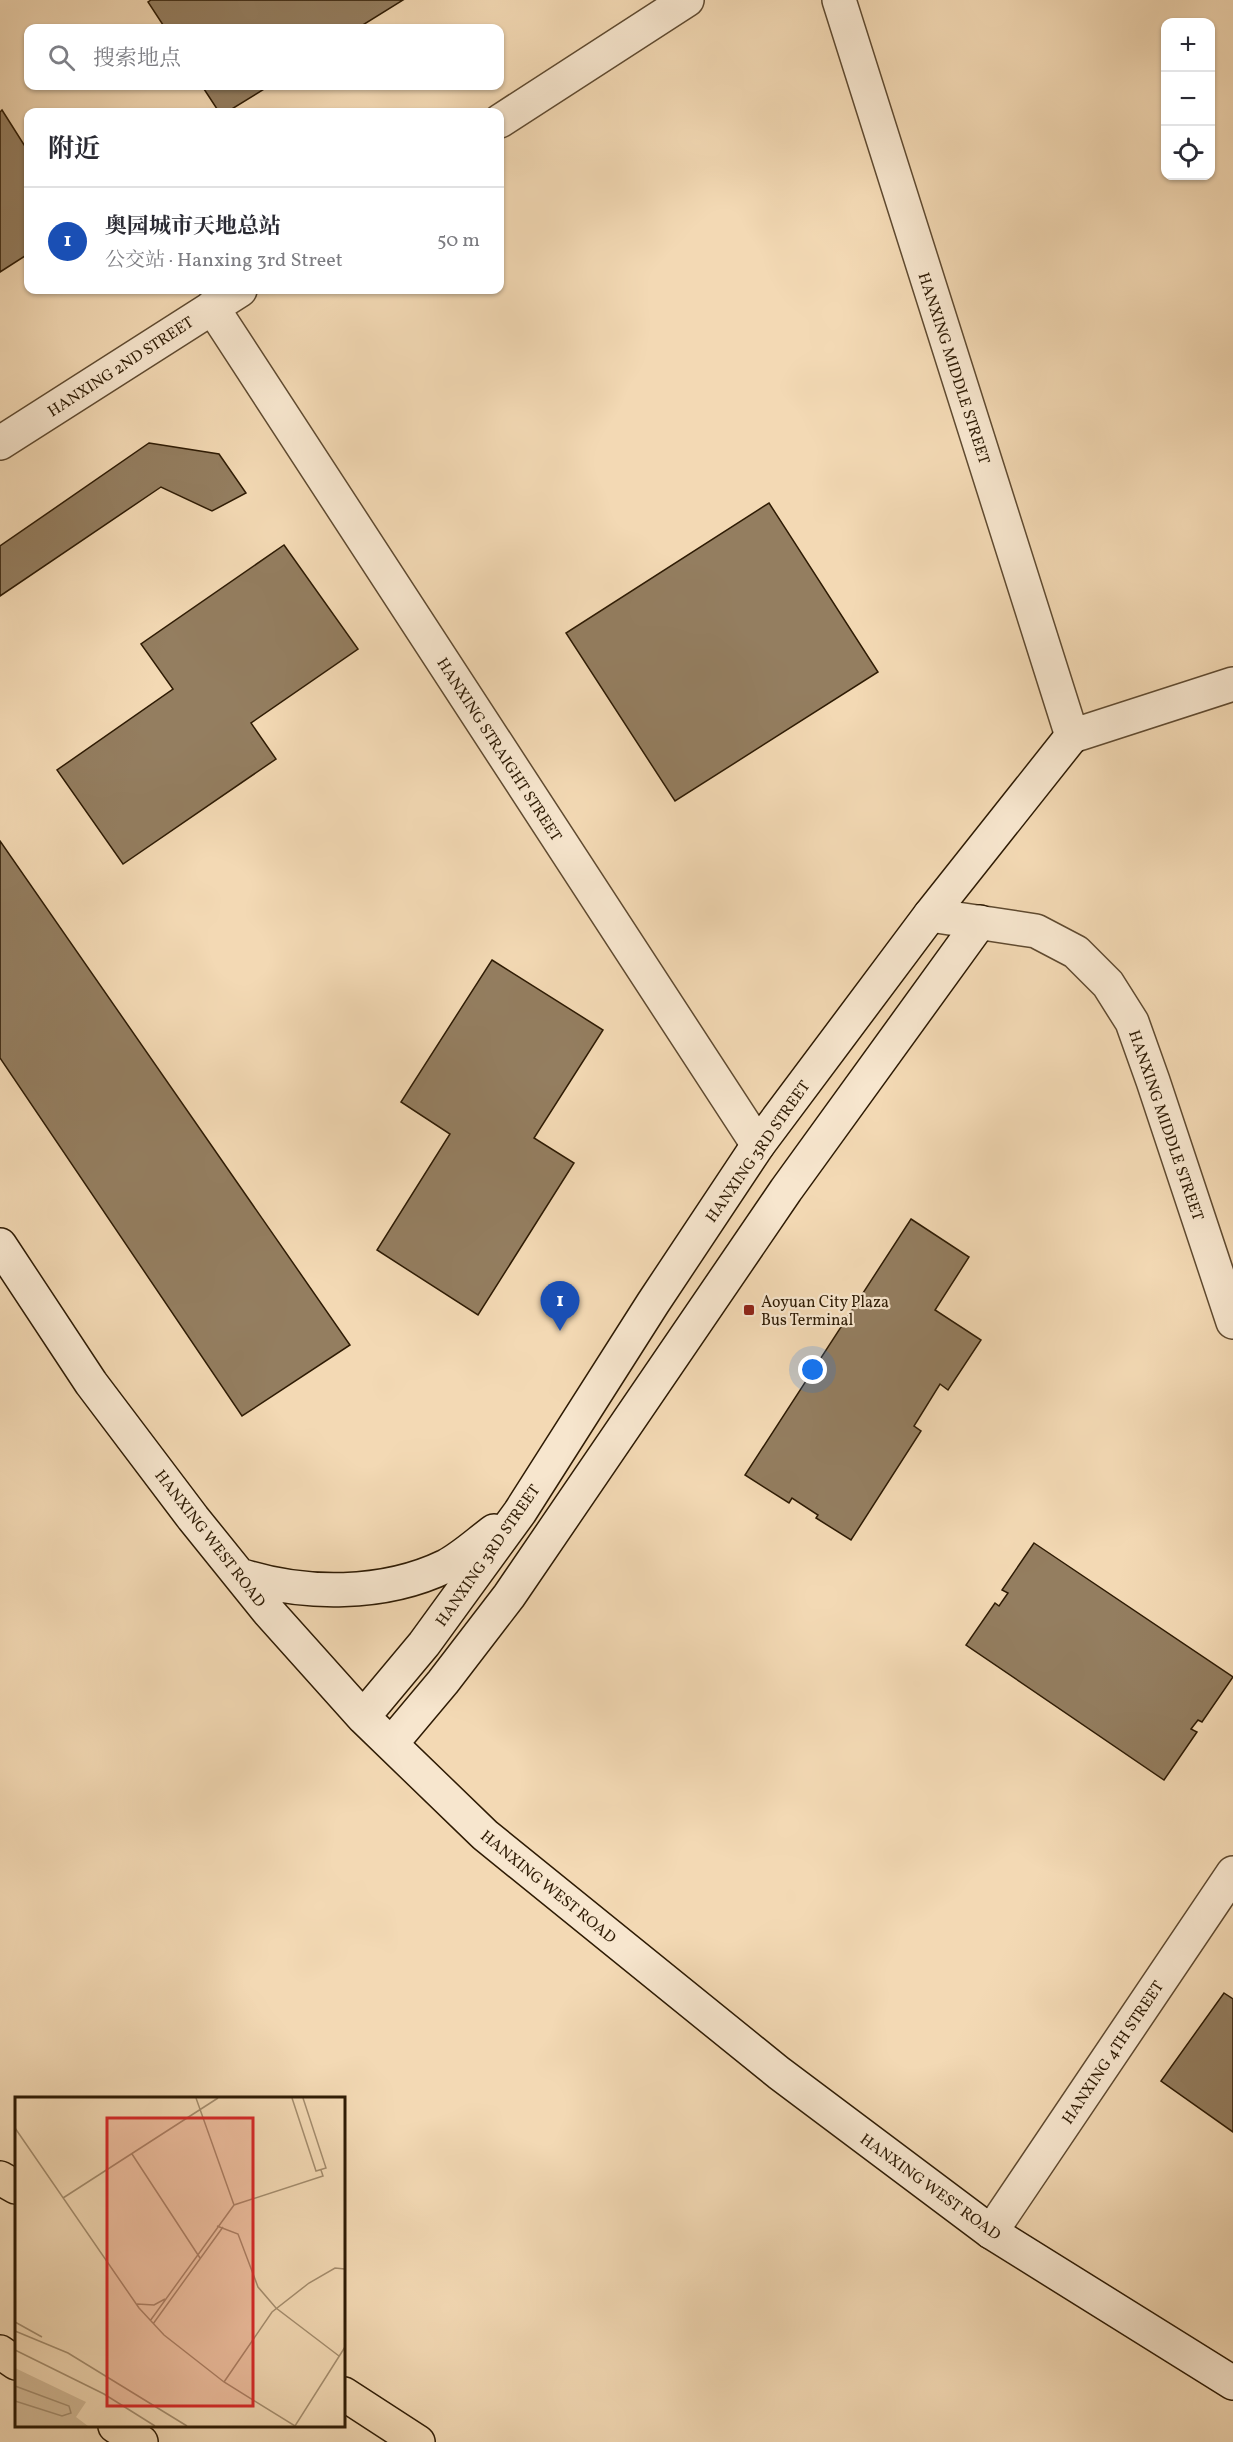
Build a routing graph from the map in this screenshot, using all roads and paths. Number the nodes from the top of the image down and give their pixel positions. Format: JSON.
{"nodes":[{"id":1,"x":687,"y":0,"type":"edge"},
{"id":2,"x":839,"y":0,"type":"edge"},
{"id":3,"x":504,"y":118,"type":"edge"},
{"id":4,"x":233,"y":294,"type":"edge"},
{"id":5,"x":212,"y":307,"type":"junction"},
{"id":6,"x":0,"y":443,"type":"edge"},
{"id":7,"x":1233,"y":684,"type":"edge"},
{"id":8,"x":1072,"y":736,"type":"junction"},
{"id":9,"x":930,"y":915,"type":"junction"},
{"id":10,"x":980,"y":922,"type":"junction"},
{"id":11,"x":758,"y":1145,"type":"junction"},
{"id":12,"x":786,"y":1190,"type":"junction"},
{"id":13,"x":0,"y":1245,"type":"edge"},
{"id":14,"x":1233,"y":1322,"type":"edge"},
{"id":15,"x":520,"y":1512,"type":"junction"},
{"id":16,"x":240,"y":1575,"type":"junction"},
{"id":17,"x":363,"y":1717,"type":"junction"},
{"id":18,"x":391,"y":1744,"type":"junction"},
{"id":19,"x":1233,"y":1873,"type":"edge"},
{"id":20,"x":0,"y":2178,"type":"edge"},
{"id":21,"x":15,"y":2186,"type":"edge"},
{"id":22,"x":991,"y":2232,"type":"junction"},
{"id":23,"x":0,"y":2352,"type":"edge"},
{"id":24,"x":15,"y":2362,"type":"edge"},
{"id":25,"x":1233,"y":2383,"type":"edge"},
{"id":26,"x":345,"y":2395,"type":"edge"},
{"id":27,"x":117,"y":2427,"type":"edge"},
{"id":28,"x":141,"y":2442,"type":"edge"},
{"id":29,"x":418,"y":2442,"type":"edge"}],
"edges":[{"from":1,"to":3,"type":"street"},
{"from":2,"to":8,"type":"street","name":"HANXING MIDDLE STREET"},
{"from":4,"to":5,"type":"street","name":"HANXING 2ND STREET"},
{"from":5,"to":6,"type":"street","name":"HANXING 2ND STREET"},
{"from":5,"to":11,"type":"street","name":"HANXING STRAIGHT STREET"},
{"from":7,"to":8,"type":"street"},
{"from":8,"to":9,"type":"street","name":"HANXING 3RD STREET"},
{"from":9,"to":10,"type":"street","name":"HANXING MIDDLE STREET"},
{"from":9,"to":11,"type":"street","name":"HANXING 3RD STREET"},
{"from":10,"to":12,"type":"street"},
{"from":10,"to":14,"type":"street","name":"HANXING MIDDLE STREET"},
{"from":11,"to":12,"type":"street","name":"HANXING STRAIGHT STREET"},
{"from":11,"to":15,"type":"street","name":"HANXING 3RD STREET"},
{"from":12,"to":18,"type":"street"},
{"from":13,"to":16,"type":"street","name":"HANXING WEST ROAD"},
{"from":15,"to":16,"type":"street"},
{"from":15,"to":17,"type":"street","name":"HANXING 3RD STREET"},
{"from":16,"to":17,"type":"street","name":"HANXING WEST ROAD"},
{"from":17,"to":18,"type":"street","name":"HANXING WEST ROAD"},
{"from":18,"to":22,"type":"street","name":"HANXING WEST ROAD"},
{"from":19,"to":22,"type":"street","name":"HANXING 4TH STREET"},
{"from":20,"to":21,"type":"highway"},
{"from":22,"to":25,"type":"street","name":"HANXING WEST ROAD"},
{"from":23,"to":24,"type":"highway"},
{"from":26,"to":29,"type":"highway"},
{"from":27,"to":28,"type":"highway"}]}
